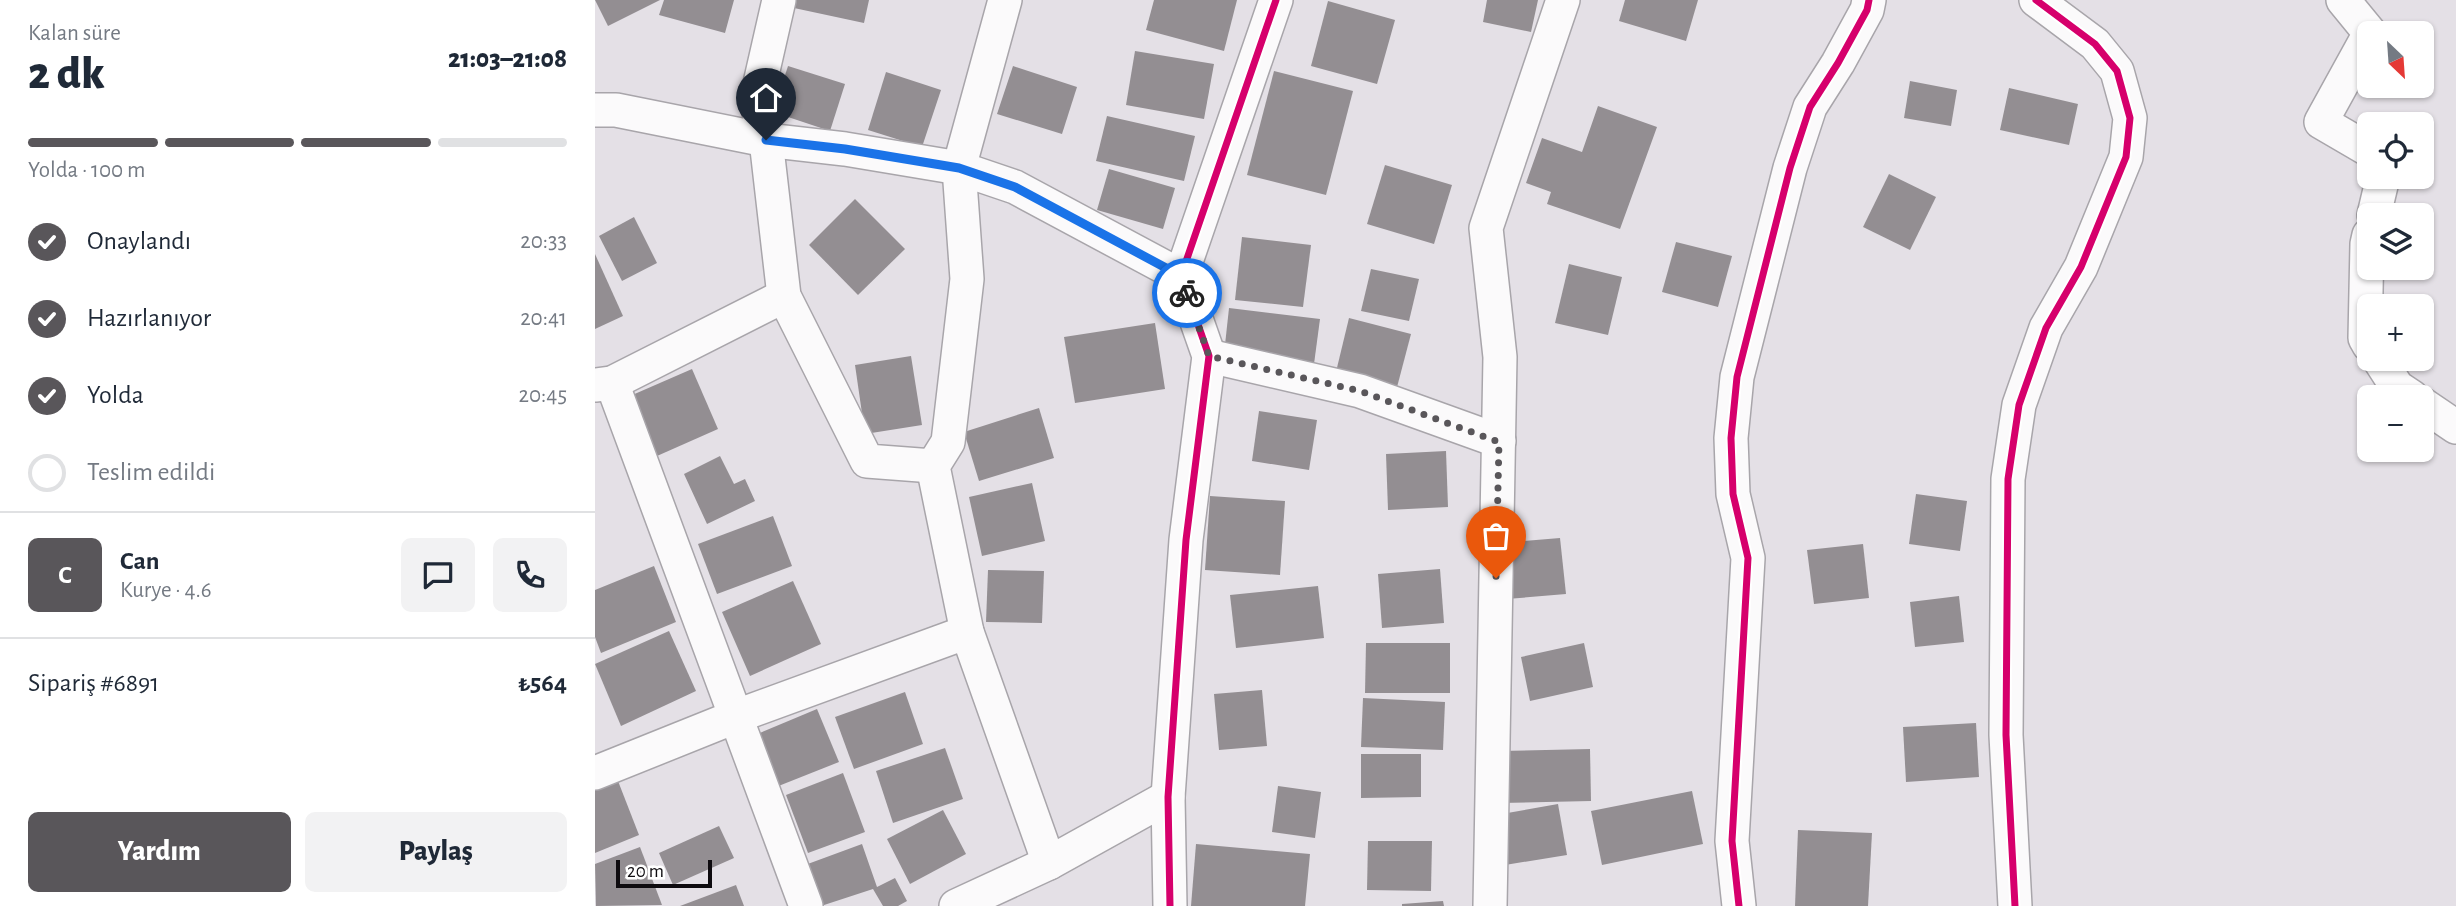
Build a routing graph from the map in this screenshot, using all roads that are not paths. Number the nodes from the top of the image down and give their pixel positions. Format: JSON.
{"nodes":[{"id":1,"x":779,"y":0,"type":"edge"},
{"id":2,"x":1005,"y":0,"type":"edge"},
{"id":3,"x":1276,"y":0,"type":"edge"},
{"id":4,"x":1563,"y":0,"type":"edge"},
{"id":5,"x":1869,"y":0,"type":"edge"},
{"id":6,"x":2036,"y":0,"type":"edge"},
{"id":7,"x":2343,"y":0,"type":"edge"},
{"id":8,"x":602,"y":103,"type":"edge"},
{"id":9,"x":766,"y":140,"type":"junction"},
{"id":10,"x":2357,"y":143,"type":"edge"},
{"id":11,"x":959,"y":168,"type":"junction"},
{"id":12,"x":1181,"y":276,"type":"junction"},
{"id":13,"x":784,"y":296,"type":"junction"},
{"id":14,"x":1209,"y":356,"type":"junction"},
{"id":15,"x":603,"y":384,"type":"edge"},
{"id":16,"x":2434,"y":412,"type":"edge"},
{"id":17,"x":2456,"y":427,"type":"edge"},
{"id":18,"x":1499,"y":442,"type":"junction"},
{"id":19,"x":933,"y":466,"type":"junction"},
{"id":20,"x":967,"y":632,"type":"junction"},
{"id":21,"x":737,"y":716,"type":"junction"},
{"id":22,"x":595,"y":773,"type":"edge"},
{"id":23,"x":1168,"y":797,"type":"junction"},
{"id":24,"x":1049,"y":863,"type":"junction"},
{"id":25,"x":806,"y":906,"type":"edge"},
{"id":26,"x":956,"y":906,"type":"edge"},
{"id":27,"x":1170,"y":906,"type":"edge"},
{"id":28,"x":1490,"y":906,"type":"edge"},
{"id":29,"x":1739,"y":906,"type":"edge"},
{"id":30,"x":2015,"y":906,"type":"edge"}],
"edges":[{"from":1,"to":9,"type":"street"},
{"from":2,"to":11,"type":"street"},
{"from":3,"to":12,"type":"street"},
{"from":4,"to":18,"type":"street"},
{"from":5,"to":29,"type":"street"},
{"from":6,"to":30,"type":"street"},
{"from":7,"to":10,"type":"street"},
{"from":8,"to":9,"type":"street"},
{"from":9,"to":11,"type":"street"},
{"from":9,"to":13,"type":"street"},
{"from":11,"to":12,"type":"street"},
{"from":11,"to":19,"type":"street"},
{"from":12,"to":14,"type":"street"},
{"from":13,"to":15,"type":"street"},
{"from":13,"to":19,"type":"street"},
{"from":14,"to":18,"type":"street"},
{"from":14,"to":23,"type":"street"},
{"from":15,"to":21,"type":"street"},
{"from":16,"to":17,"type":"street"},
{"from":18,"to":28,"type":"street"},
{"from":19,"to":20,"type":"street"},
{"from":20,"to":21,"type":"street"},
{"from":20,"to":24,"type":"street"},
{"from":21,"to":22,"type":"street"},
{"from":21,"to":25,"type":"street"},
{"from":23,"to":24,"type":"street"},
{"from":23,"to":27,"type":"street"},
{"from":24,"to":26,"type":"street"}]}
